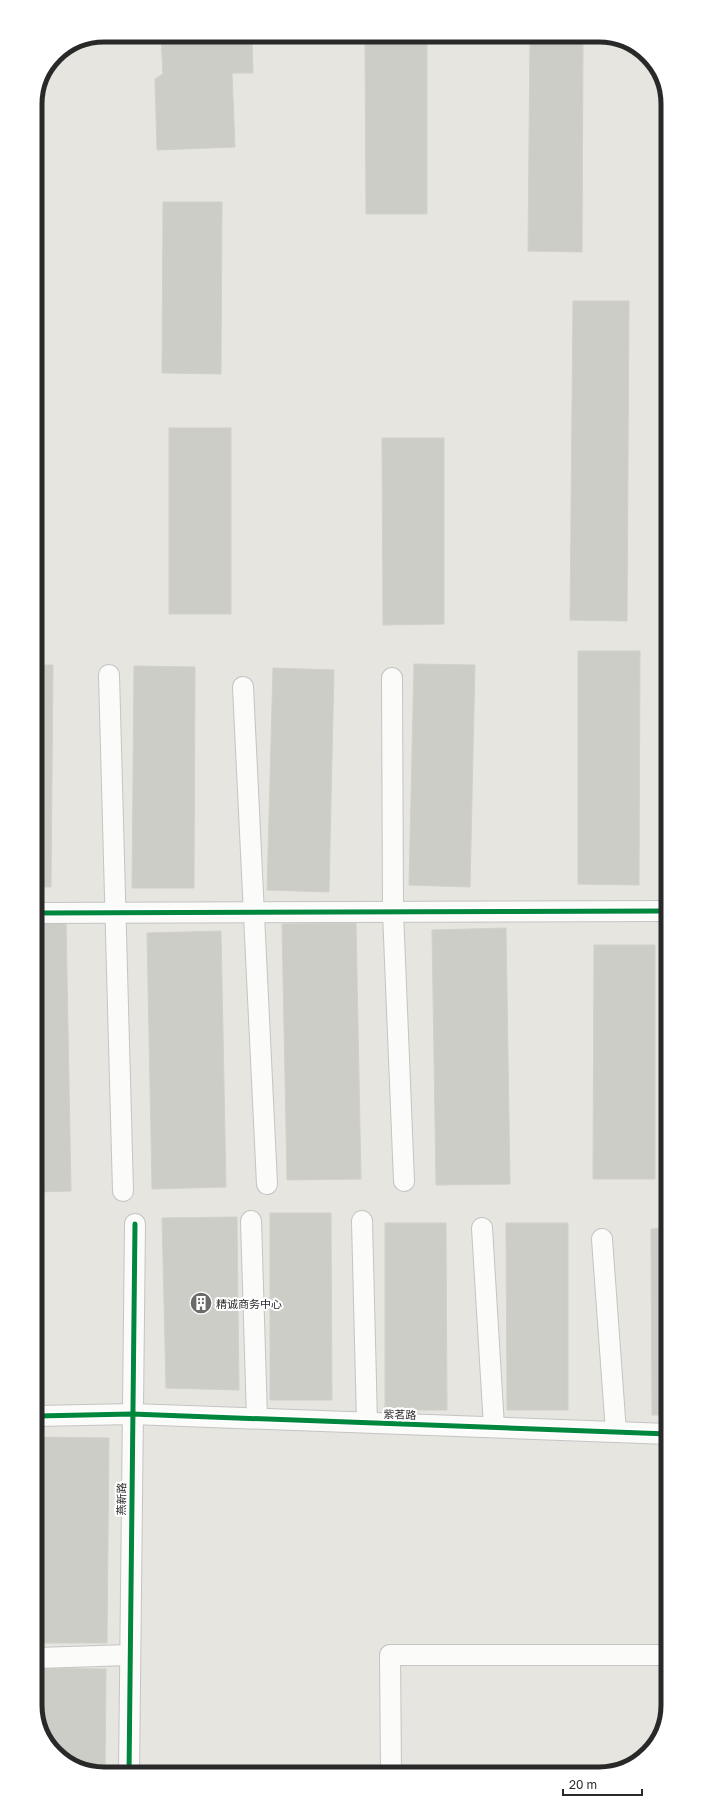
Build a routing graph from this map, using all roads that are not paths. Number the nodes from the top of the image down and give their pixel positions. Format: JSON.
{"nodes":[{"id":1,"x":109,"y":675,"type":"dead end"},
{"id":2,"x":392,"y":678,"type":"dead end"},
{"id":3,"x":243,"y":687,"type":"dead end"},
{"id":4,"x":661,"y":911,"type":"edge"},
{"id":5,"x":393,"y":912,"type":"junction"},
{"id":6,"x":116,"y":913,"type":"junction"},
{"id":7,"x":254,"y":913,"type":"junction"},
{"id":8,"x":42,"y":914,"type":"edge"},
{"id":9,"x":404,"y":1181,"type":"dead end"},
{"id":10,"x":267,"y":1184,"type":"dead end"},
{"id":11,"x":123,"y":1191,"type":"dead end"},
{"id":12,"x":251,"y":1221,"type":"dead end"},
{"id":13,"x":362,"y":1221,"type":"dead end"},
{"id":14,"x":135,"y":1224,"type":"dead end"},
{"id":15,"x":482,"y":1228,"type":"dead end"},
{"id":16,"x":602,"y":1239,"type":"dead end"},
{"id":17,"x":132,"y":1414,"type":"junction"},
{"id":18,"x":42,"y":1416,"type":"edge"},
{"id":19,"x":257,"y":1418,"type":"junction"},
{"id":20,"x":367,"y":1422,"type":"junction"},
{"id":21,"x":494,"y":1427,"type":"junction"},
{"id":22,"x":616,"y":1432,"type":"junction"},
{"id":23,"x":661,"y":1434,"type":"edge"},
{"id":24,"x":130,"y":1655,"type":"junction"},
{"id":25,"x":661,"y":1655,"type":"edge"},
{"id":26,"x":42,"y":1658,"type":"edge"},
{"id":27,"x":129,"y":1767,"type":"edge"},
{"id":28,"x":390,"y":1767,"type":"edge"}],
"edges":[{"from":1,"to":6,"type":"street"},
{"from":2,"to":5,"type":"street"},
{"from":3,"to":7,"type":"street"},
{"from":4,"to":5,"type":"street"},
{"from":5,"to":7,"type":"street"},
{"from":5,"to":9,"type":"street"},
{"from":6,"to":7,"type":"street"},
{"from":6,"to":8,"type":"street"},
{"from":6,"to":11,"type":"street"},
{"from":7,"to":10,"type":"street"},
{"from":12,"to":19,"type":"street"},
{"from":13,"to":20,"type":"street"},
{"from":14,"to":17,"type":"street","name":"燕新路"},
{"from":15,"to":21,"type":"street"},
{"from":16,"to":22,"type":"street"},
{"from":17,"to":18,"type":"street","name":"紫茗路"},
{"from":17,"to":19,"type":"street","name":"紫茗路"},
{"from":17,"to":24,"type":"street","name":"燕新路"},
{"from":19,"to":20,"type":"street","name":"紫茗路"},
{"from":20,"to":21,"type":"street","name":"紫茗路"},
{"from":21,"to":22,"type":"street","name":"紫茗路"},
{"from":22,"to":23,"type":"street","name":"紫茗路"},
{"from":24,"to":26,"type":"street"},
{"from":24,"to":27,"type":"street","name":"燕新路"},
{"from":25,"to":28,"type":"street"}]}
